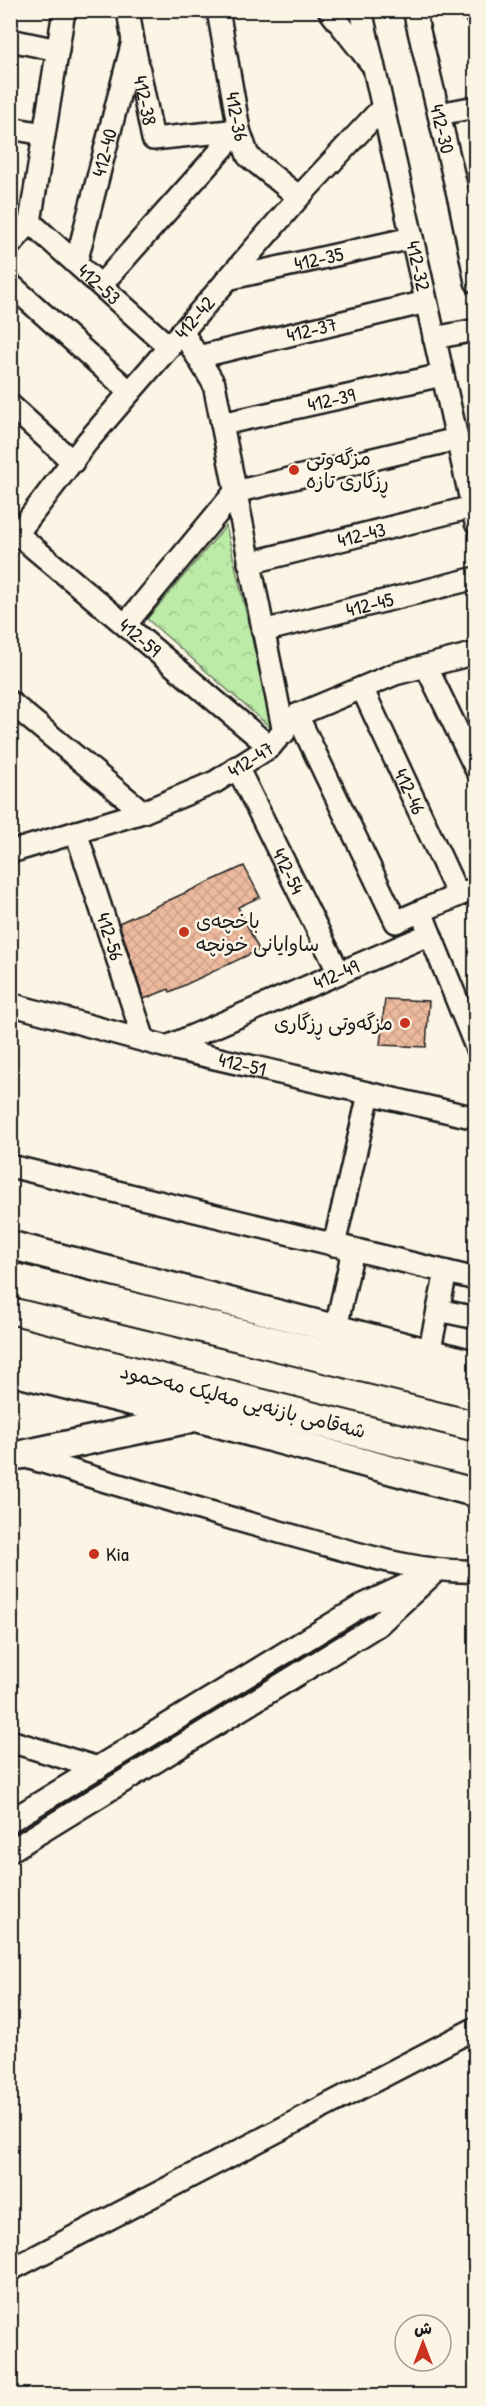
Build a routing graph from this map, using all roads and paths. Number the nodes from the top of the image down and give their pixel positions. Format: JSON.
{"nodes":[{"id":1,"x":63,"y":10,"type":"edge"},
{"id":2,"x":218,"y":10,"type":"edge"},
{"id":3,"x":329,"y":10,"type":"edge"},
{"id":4,"x":361,"y":10,"type":"edge"},
{"id":5,"x":414,"y":10,"type":"edge"},
{"id":6,"x":474,"y":10,"type":"edge"},
{"id":7,"x":132,"y":11,"type":"edge"},
{"id":8,"x":476,"y":15,"type":"edge"},
{"id":9,"x":10,"y":40,"type":"edge"},
{"id":10,"x":132,"y":41,"type":"junction"},
{"id":11,"x":58,"y":50,"type":"junction"},
{"id":12,"x":373,"y":65,"type":"junction"},
{"id":13,"x":476,"y":107,"type":"edge"},
{"id":14,"x":382,"y":108,"type":"junction"},
{"id":15,"x":439,"y":114,"type":"junction"},
{"id":16,"x":10,"y":128,"type":"edge"},
{"id":17,"x":239,"y":130,"type":"junction"},
{"id":18,"x":44,"y":134,"type":"junction"},
{"id":19,"x":299,"y":197,"type":"junction"},
{"id":20,"x":20,"y":220,"type":"edge"},
{"id":21,"x":412,"y":238,"type":"junction"},
{"id":22,"x":10,"y":245,"type":"edge"},
{"id":23,"x":76,"y":263,"type":"junction"},
{"id":24,"x":227,"y":279,"type":"junction"},
{"id":25,"x":476,"y":282,"type":"edge"},
{"id":26,"x":10,"y":284,"type":"edge"},
{"id":27,"x":101,"y":285,"type":"junction"},
{"id":28,"x":426,"y":302,"type":"junction"},
{"id":29,"x":476,"y":330,"type":"edge"},
{"id":30,"x":434,"y":338,"type":"junction"},
{"id":31,"x":176,"y":339,"type":"junction"},
{"id":32,"x":198,"y":357,"type":"junction"},
{"id":33,"x":442,"y":375,"type":"junction"},
{"id":34,"x":130,"y":392,"type":"junction"},
{"id":35,"x":10,"y":405,"type":"edge"},
{"id":36,"x":222,"y":424,"type":"junction"},
{"id":37,"x":457,"y":439,"type":"junction"},
{"id":38,"x":73,"y":462,"type":"junction"},
{"id":39,"x":235,"y":492,"type":"junction"},
{"id":40,"x":474,"y":515,"type":"edge"},
{"id":41,"x":14,"y":531,"type":"edge"},
{"id":42,"x":249,"y":563,"type":"junction"},
{"id":43,"x":476,"y":578,"type":"edge"},
{"id":44,"x":125,"y":625,"type":"junction"},
{"id":45,"x":263,"y":632,"type":"junction"},
{"id":46,"x":476,"y":653,"type":"edge"},
{"id":47,"x":426,"y":666,"type":"junction"},
{"id":48,"x":362,"y":688,"type":"junction"},
{"id":49,"x":10,"y":702,"type":"edge"},
{"id":50,"x":297,"y":715,"type":"junction"},
{"id":51,"x":277,"y":740,"type":"junction"},
{"id":52,"x":237,"y":767,"type":"junction"},
{"id":53,"x":476,"y":769,"type":"edge"},
{"id":54,"x":142,"y":812,"type":"junction"},
{"id":55,"x":76,"y":832,"type":"junction"},
{"id":56,"x":12,"y":849,"type":"edge"},
{"id":57,"x":466,"y":891,"type":"edge"},
{"id":58,"x":421,"y":911,"type":"junction"},
{"id":59,"x":396,"y":922,"type":"junction"},
{"id":60,"x":430,"y":934,"type":"junction"},
{"id":61,"x":405,"y":944,"type":"junction"},
{"id":62,"x":339,"y":973,"type":"junction"},
{"id":63,"x":10,"y":1004,"type":"edge"},
{"id":64,"x":144,"y":1040,"type":"junction"},
{"id":65,"x":167,"y":1047,"type":"junction"},
{"id":66,"x":476,"y":1047,"type":"edge"},
{"id":67,"x":369,"y":1094,"type":"junction"},
{"id":68,"x":476,"y":1118,"type":"edge"},
{"id":69,"x":10,"y":1166,"type":"edge"},
{"id":70,"x":10,"y":1245,"type":"edge"},
{"id":71,"x":343,"y":1247,"type":"junction"},
{"id":72,"x":446,"y":1272,"type":"junction"},
{"id":73,"x":10,"y":1279,"type":"edge"},
{"id":74,"x":476,"y":1279,"type":"edge"},
{"id":75,"x":438,"y":1310,"type":"junction"},
{"id":76,"x":476,"y":1318,"type":"edge"},
{"id":77,"x":336,"y":1328,"type":"junction"},
{"id":78,"x":10,"y":1342,"type":"edge"},
{"id":79,"x":429,"y":1353,"type":"junction"},
{"id":80,"x":476,"y":1365,"type":"edge"},
{"id":81,"x":10,"y":1371,"type":"edge"},
{"id":82,"x":443,"y":1385,"type":"junction"},
{"id":83,"x":476,"y":1385,"type":"edge"},
{"id":84,"x":476,"y":1393,"type":"edge"},
{"id":85,"x":194,"y":1417,"type":"junction"},
{"id":86,"x":440,"y":1452,"type":"junction"},
{"id":87,"x":15,"y":1454,"type":"edge"},
{"id":88,"x":476,"y":1460,"type":"edge"},
{"id":89,"x":476,"y":1470,"type":"edge"},
{"id":90,"x":476,"y":1493,"type":"edge"},
{"id":91,"x":435,"y":1571,"type":"junction"},
{"id":92,"x":476,"y":1571,"type":"edge"},
{"id":93,"x":363,"y":1605,"type":"junction"},
{"id":94,"x":378,"y":1625,"type":"junction"},
{"id":95,"x":10,"y":1741,"type":"edge"},
{"id":96,"x":98,"y":1768,"type":"junction"},
{"id":97,"x":10,"y":1821,"type":"edge"},
{"id":98,"x":10,"y":1851,"type":"edge"},
{"id":99,"x":476,"y":2028,"type":"edge"},
{"id":100,"x":10,"y":2270,"type":"edge"}],
"edges":[{"from":1,"to":11,"type":"street"},
{"from":2,"to":17,"type":"street","name":"412-36"},
{"from":3,"to":12,"type":"street"},
{"from":4,"to":12,"type":"street","name":"412-32"},
{"from":5,"to":15,"type":"street","name":"412-30"},
{"from":6,"to":8,"type":"street"},
{"from":7,"to":10,"type":"street","name":"412-38"},
{"from":9,"to":11,"type":"street"},
{"from":10,"to":17,"type":"street","name":"412-38"},
{"from":10,"to":23,"type":"street","name":"412-40"},
{"from":11,"to":18,"type":"street"},
{"from":12,"to":14,"type":"street","name":"412-32"},
{"from":13,"to":15,"type":"street"},
{"from":14,"to":19,"type":"street","name":"412-42"},
{"from":14,"to":21,"type":"street","name":"412-32"},
{"from":15,"to":25,"type":"street","name":"412-30"},
{"from":16,"to":18,"type":"street"},
{"from":17,"to":19,"type":"street","name":"412-36"},
{"from":17,"to":27,"type":"street"},
{"from":18,"to":20,"type":"street"},
{"from":19,"to":24,"type":"street","name":"412-42"},
{"from":20,"to":22,"type":"street"},
{"from":20,"to":23,"type":"street","name":"412-53"},
{"from":21,"to":24,"type":"street","name":"412-35"},
{"from":21,"to":28,"type":"street","name":"412-32"},
{"from":23,"to":27,"type":"street","name":"412-53"},
{"from":24,"to":31,"type":"street","name":"412-42"},
{"from":26,"to":34,"type":"street"},
{"from":27,"to":31,"type":"street","name":"412-53"},
{"from":28,"to":30,"type":"street","name":"412-32"},
{"from":28,"to":32,"type":"street","name":"412-37"},
{"from":29,"to":30,"type":"street"},
{"from":30,"to":33,"type":"street","name":"412-32"},
{"from":31,"to":32,"type":"street","name":"412-53"},
{"from":31,"to":34,"type":"street","name":"412-42"},
{"from":32,"to":36,"type":"street","name":"412-53"},
{"from":33,"to":36,"type":"street","name":"412-39"},
{"from":33,"to":37,"type":"street","name":"412-32"},
{"from":34,"to":38,"type":"street","name":"412-42"},
{"from":35,"to":38,"type":"street"},
{"from":36,"to":39,"type":"street","name":"412-53"},
{"from":37,"to":39,"type":"street"},
{"from":37,"to":40,"type":"street","name":"412-32"},
{"from":38,"to":41,"type":"street","name":"412-42"},
{"from":39,"to":42,"type":"street","name":"412-53"},
{"from":39,"to":44,"type":"street"},
{"from":40,"to":42,"type":"street","name":"412-43"},
{"from":41,"to":44,"type":"street","name":"412-59"},
{"from":42,"to":45,"type":"street","name":"412-53"},
{"from":43,"to":45,"type":"street","name":"412-45"},
{"from":44,"to":51,"type":"street","name":"412-59"},
{"from":45,"to":51,"type":"street","name":"412-53"},
{"from":46,"to":47,"type":"street"},
{"from":47,"to":48,"type":"street"},
{"from":47,"to":53,"type":"street"},
{"from":48,"to":50,"type":"street"},
{"from":48,"to":57,"type":"street","name":"412-46"},
{"from":49,"to":54,"type":"street"},
{"from":50,"to":51,"type":"street","name":"412-47"},
{"from":50,"to":59,"type":"street"},
{"from":51,"to":52,"type":"street","name":"412-47"},
{"from":52,"to":54,"type":"street","name":"412-47"},
{"from":52,"to":62,"type":"street","name":"412-54"},
{"from":54,"to":55,"type":"street","name":"412-47"},
{"from":55,"to":56,"type":"street","name":"412-47"},
{"from":55,"to":64,"type":"street","name":"412-56"},
{"from":57,"to":58,"type":"street"},
{"from":58,"to":59,"type":"street"},
{"from":58,"to":60,"type":"street"},
{"from":59,"to":61,"type":"street"},
{"from":60,"to":61,"type":"street","name":"412-49"},
{"from":60,"to":66,"type":"street"},
{"from":61,"to":62,"type":"street","name":"412-49"},
{"from":62,"to":65,"type":"street","name":"412-49"},
{"from":63,"to":64,"type":"street","name":"412-51"},
{"from":64,"to":65,"type":"street","name":"412-51"},
{"from":65,"to":67,"type":"street","name":"412-51"},
{"from":67,"to":68,"type":"street","name":"412-51"},
{"from":67,"to":71,"type":"street"},
{"from":69,"to":71,"type":"street"},
{"from":70,"to":77,"type":"main road"},
{"from":71,"to":72,"type":"street"},
{"from":71,"to":77,"type":"street"},
{"from":72,"to":74,"type":"street"},
{"from":72,"to":75,"type":"street"},
{"from":73,"to":82,"type":"highway"},
{"from":75,"to":76,"type":"street"},
{"from":75,"to":79,"type":"street"},
{"from":77,"to":79,"type":"main road"},
{"from":78,"to":86,"type":"highway","name":"شەقامی بازنەیی مەلیک مەحمود"},
{"from":79,"to":80,"type":"main road"},
{"from":81,"to":85,"type":"main road"},
{"from":82,"to":83,"type":"highway"},
{"from":82,"to":84,"type":"highway"},
{"from":85,"to":87,"type":"main road"},
{"from":85,"to":90,"type":"main road"},
{"from":86,"to":88,"type":"highway","name":"شەقامی بازنەیی مەلیک مەحمود"},
{"from":86,"to":89,"type":"highway"},
{"from":87,"to":91,"type":"street"},
{"from":91,"to":92,"type":"street"},
{"from":91,"to":93,"type":"street"},
{"from":91,"to":94,"type":"street"},
{"from":93,"to":94,"type":"street"},
{"from":93,"to":96,"type":"street"},
{"from":94,"to":98,"type":"street"},
{"from":95,"to":96,"type":"street"},
{"from":96,"to":97,"type":"street"},
{"from":99,"to":100,"type":"street"}]}
